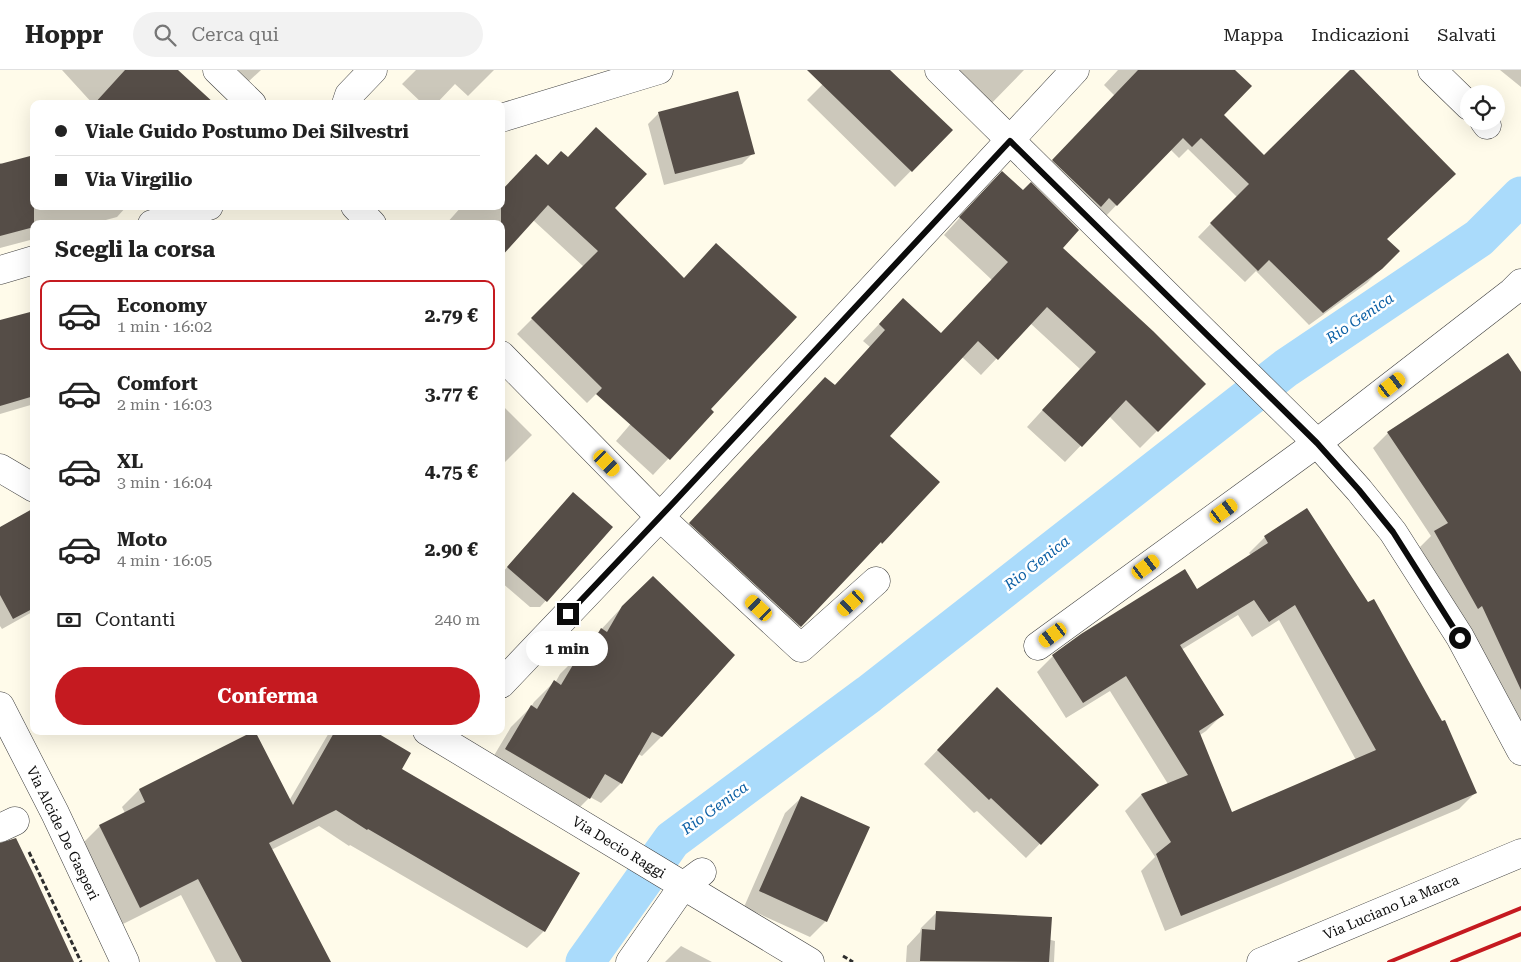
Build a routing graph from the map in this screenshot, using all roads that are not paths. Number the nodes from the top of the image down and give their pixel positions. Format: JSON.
{"nodes":[{"id":1,"x":217,"y":70,"type":"edge"},
{"id":2,"x":373,"y":70,"type":"edge"},
{"id":3,"x":660,"y":70,"type":"edge"},
{"id":4,"x":939,"y":70,"type":"edge"},
{"id":5,"x":1075,"y":70,"type":"edge"},
{"id":6,"x":1432,"y":70,"type":"edge"},
{"id":7,"x":1460,"y":98,"type":"edge"},
{"id":8,"x":248,"y":100,"type":"edge"},
{"id":9,"x":347,"y":100,"type":"edge"},
{"id":10,"x":505,"y":117,"type":"edge"},
{"id":11,"x":1010,"y":141,"type":"junction"},
{"id":12,"x":196,"y":210,"type":"edge"},
{"id":13,"x":359,"y":210,"type":"edge"},
{"id":14,"x":165,"y":220,"type":"edge"},
{"id":15,"x":368,"y":220,"type":"edge"},
{"id":16,"x":30,"y":261,"type":"edge"},
{"id":17,"x":0,"y":270,"type":"edge"},
{"id":18,"x":1518,"y":293,"type":"edge"},
{"id":19,"x":505,"y":359,"type":"edge"},
{"id":20,"x":1317,"y":443,"type":"junction"},
{"id":21,"x":0,"y":468,"type":"edge"},
{"id":22,"x":30,"y":486,"type":"edge"},
{"id":23,"x":660,"y":517,"type":"junction"},
{"id":24,"x":876,"y":581,"type":"dead end"},
{"id":25,"x":1038,"y":646,"type":"dead end"},
{"id":26,"x":505,"y":680,"type":"edge"},
{"id":27,"x":0,"y":706,"type":"edge"},
{"id":28,"x":443,"y":735,"type":"edge"},
{"id":29,"x":1521,"y":751,"type":"edge"},
{"id":30,"x":1521,"y":853,"type":"edge"},
{"id":31,"x":686,"y":879,"type":"junction"},
{"id":32,"x":693,"y":913,"type":"dead end"},
{"id":33,"x":125,"y":962,"type":"edge"},
{"id":34,"x":630,"y":962,"type":"edge"},
{"id":35,"x":810,"y":962,"type":"edge"},
{"id":36,"x":1261,"y":962,"type":"edge"}],
"edges":[{"from":1,"to":8,"type":"street"},
{"from":2,"to":9,"type":"street"},
{"from":3,"to":10,"type":"street"},
{"from":4,"to":11,"type":"street"},
{"from":5,"to":11,"type":"street"},
{"from":6,"to":7,"type":"street"},
{"from":11,"to":20,"type":"street"},
{"from":11,"to":23,"type":"street"},
{"from":12,"to":14,"type":"street"},
{"from":13,"to":15,"type":"street"},
{"from":16,"to":17,"type":"street"},
{"from":18,"to":20,"type":"street"},
{"from":19,"to":23,"type":"street"},
{"from":20,"to":25,"type":"street"},
{"from":20,"to":29,"type":"street"},
{"from":21,"to":22,"type":"street"},
{"from":23,"to":24,"type":"street"},
{"from":23,"to":26,"type":"street"},
{"from":27,"to":33,"type":"street","name":"Via Alcide De Gasperi"},
{"from":28,"to":31,"type":"street","name":"Via Decio Raggi"},
{"from":30,"to":36,"type":"street","name":"Via Luciano La Marca"},
{"from":31,"to":32,"type":"street"},
{"from":31,"to":34,"type":"street"},
{"from":31,"to":35,"type":"street","name":"Via Decio Raggi"}]}
